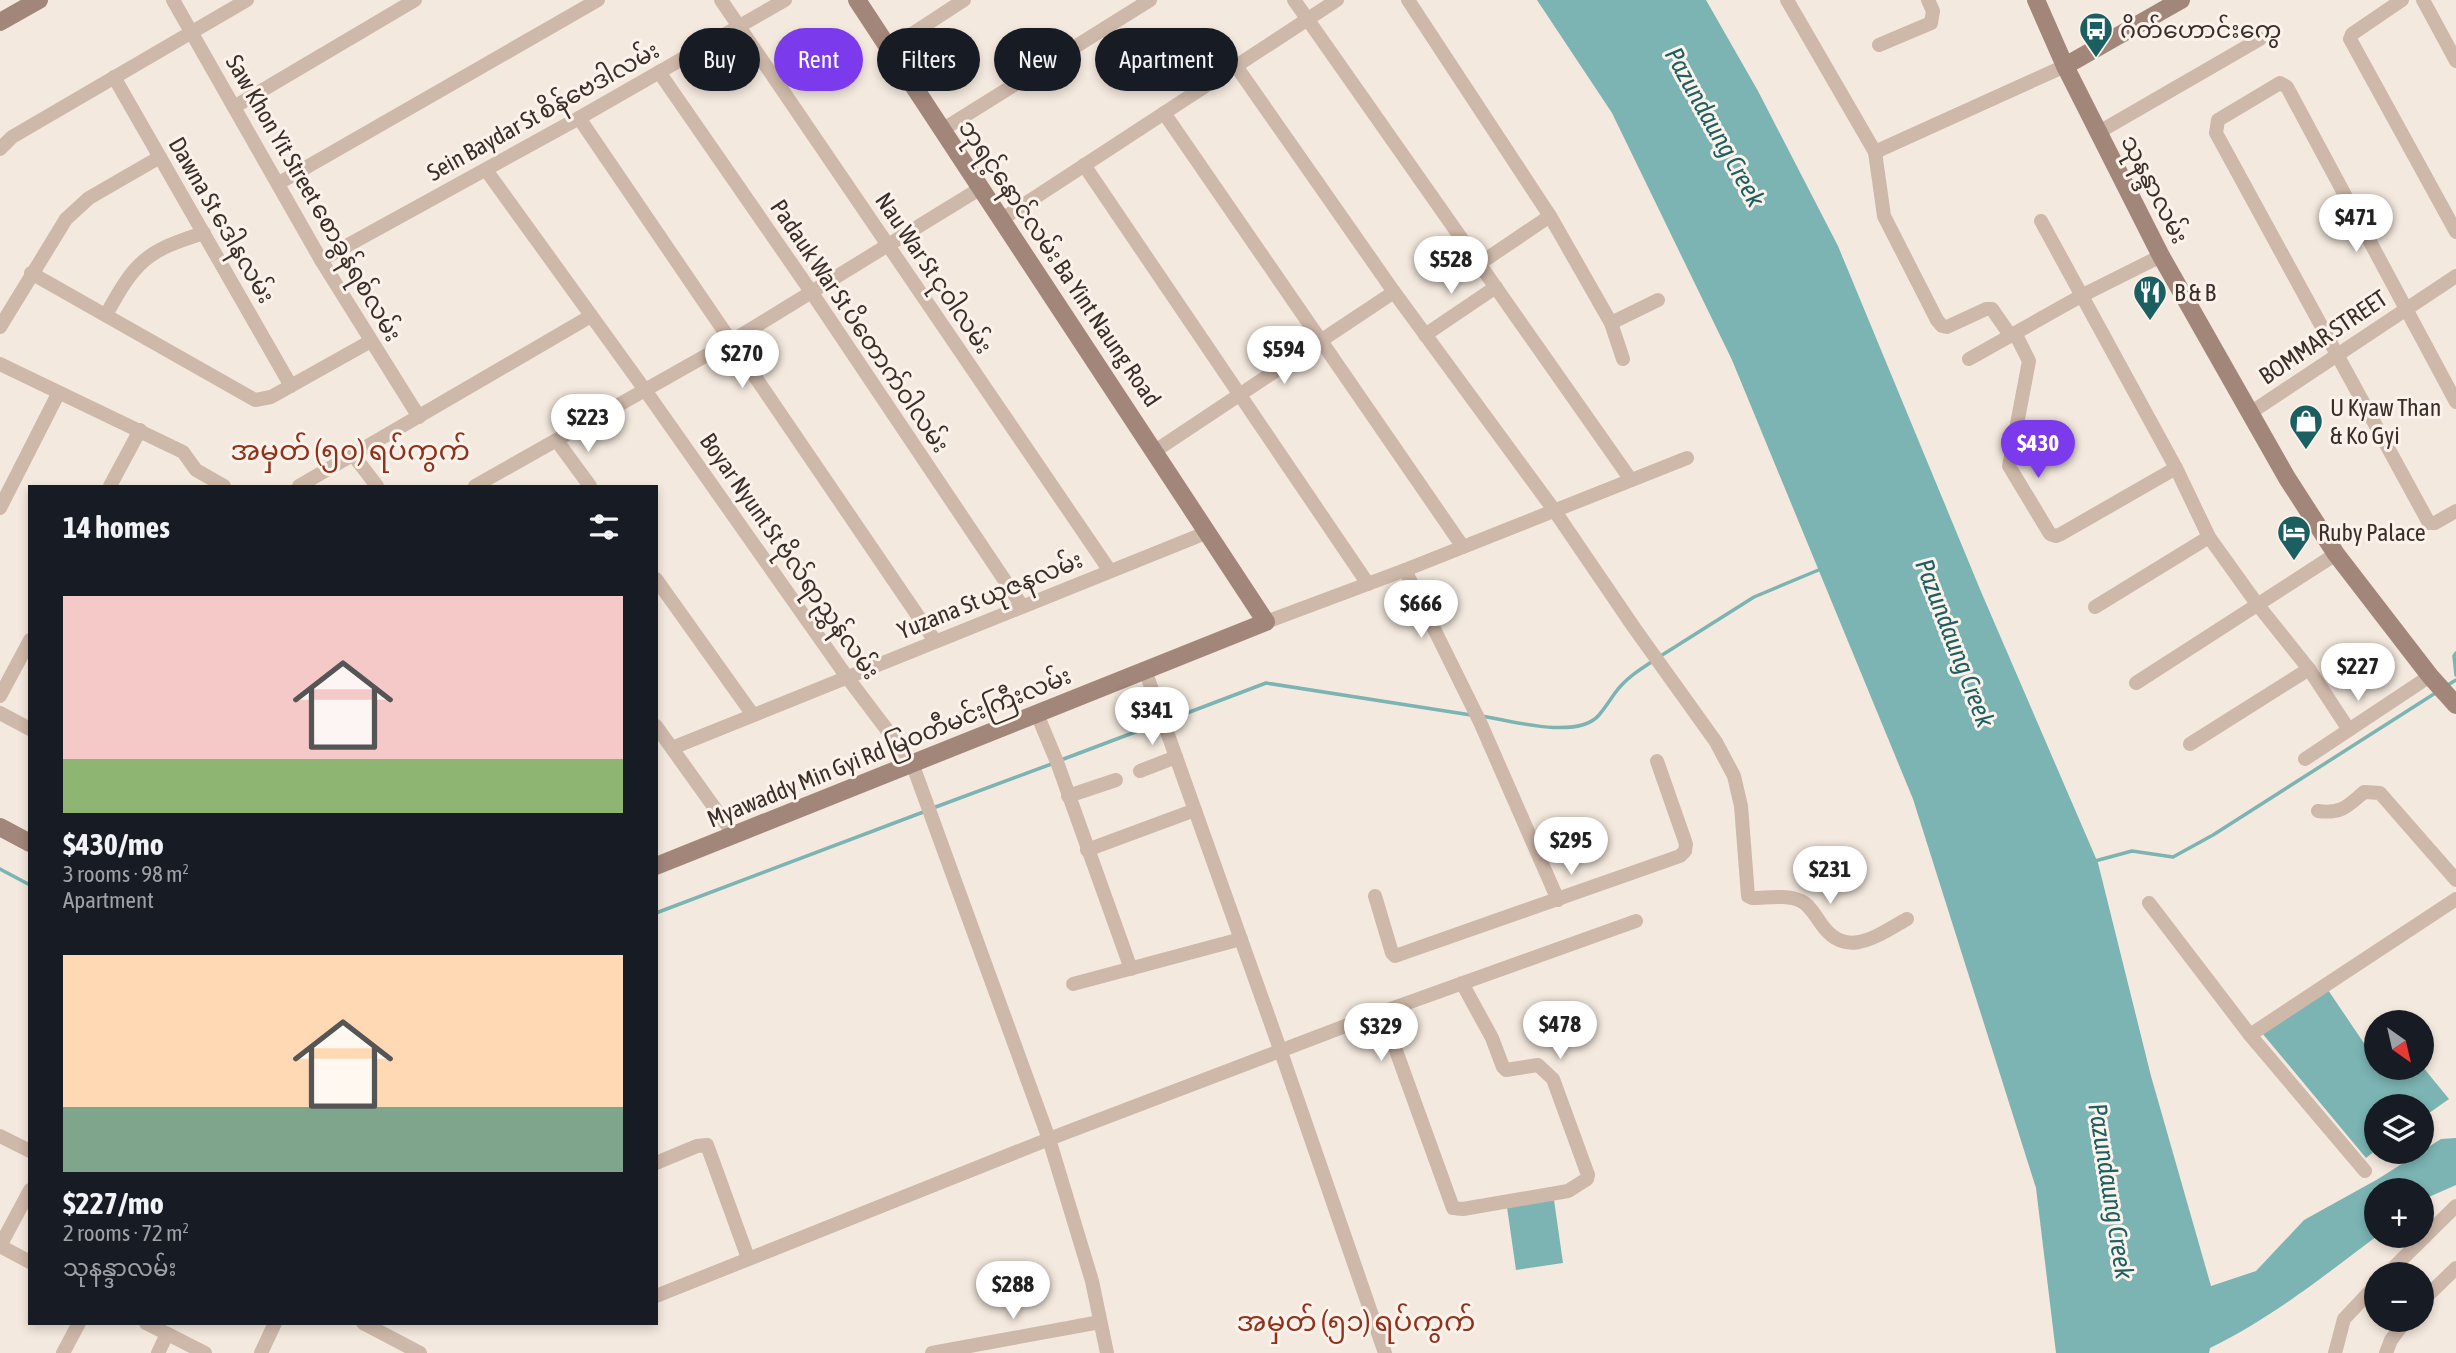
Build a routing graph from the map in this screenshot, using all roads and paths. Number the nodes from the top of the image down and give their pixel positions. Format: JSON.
{"nodes":[{"id":1,"x":39,"y":0,"type":"edge"},
{"id":2,"x":173,"y":0,"type":"edge"},
{"id":3,"x":247,"y":0,"type":"edge"},
{"id":4,"x":415,"y":0,"type":"edge"},
{"id":5,"x":598,"y":0,"type":"edge"},
{"id":6,"x":721,"y":0,"type":"edge"},
{"id":7,"x":785,"y":0,"type":"edge"},
{"id":8,"x":857,"y":0,"type":"edge"},
{"id":9,"x":964,"y":0,"type":"edge"},
{"id":10,"x":1150,"y":0,"type":"edge"},
{"id":11,"x":1294,"y":0,"type":"edge"},
{"id":12,"x":1337,"y":0,"type":"edge"},
{"id":13,"x":1408,"y":0,"type":"edge"},
{"id":14,"x":1787,"y":0,"type":"edge"},
{"id":15,"x":1928,"y":0,"type":"edge"},
{"id":16,"x":2036,"y":0,"type":"edge"},
{"id":17,"x":2181,"y":0,"type":"edge"},
{"id":18,"x":2402,"y":0,"type":"edge"},
{"id":19,"x":2423,"y":0,"type":"edge"},
{"id":20,"x":1307,"y":20,"type":"junction"},
{"id":21,"x":0,"y":22,"type":"edge"},
{"id":22,"x":739,"y":25,"type":"junction"},
{"id":23,"x":921,"y":28,"type":"edge"},
{"id":24,"x":877,"y":31,"type":"edge"},
{"id":25,"x":191,"y":33,"type":"junction"},
{"id":26,"x":2260,"y":39,"type":"dead end"},
{"id":27,"x":1879,"y":45,"type":"dead end"},
{"id":28,"x":2456,"y":61,"type":"edge"},
{"id":29,"x":1238,"y":65,"type":"edge"},
{"id":30,"x":2065,"y":66,"type":"junction"},
{"id":31,"x":1238,"y":69,"type":"edge"},
{"id":32,"x":659,"y":72,"type":"junction"},
{"id":33,"x":114,"y":77,"type":"junction"},
{"id":34,"x":917,"y":91,"type":"edge"},
{"id":35,"x":1198,"y":91,"type":"edge"},
{"id":36,"x":234,"y":107,"type":"junction"},
{"id":37,"x":1164,"y":113,"type":"junction"},
{"id":38,"x":579,"y":118,"type":"junction"},
{"id":39,"x":943,"y":130,"type":"junction"},
{"id":40,"x":2099,"y":132,"type":"junction"},
{"id":41,"x":0,"y":149,"type":"edge"},
{"id":42,"x":1875,"y":152,"type":"junction"},
{"id":43,"x":160,"y":157,"type":"junction"},
{"id":44,"x":1084,"y":165,"type":"junction"},
{"id":45,"x":486,"y":170,"type":"junction"},
{"id":46,"x":279,"y":183,"type":"junction"},
{"id":47,"x":981,"y":188,"type":"junction"},
{"id":48,"x":1550,"y":216,"type":"junction"},
{"id":49,"x":1002,"y":219,"type":"junction"},
{"id":50,"x":2041,"y":221,"type":"dead end"},
{"id":51,"x":2456,"y":232,"type":"edge"},
{"id":52,"x":204,"y":233,"type":"junction"},
{"id":53,"x":888,"y":246,"type":"junction"},
{"id":54,"x":2161,"y":256,"type":"junction"},
{"id":55,"x":321,"y":260,"type":"junction"},
{"id":56,"x":1479,"y":264,"type":"junction"},
{"id":57,"x":31,"y":273,"type":"junction"},
{"id":58,"x":2456,"y":276,"type":"edge"},
{"id":59,"x":1496,"y":287,"type":"junction"},
{"id":60,"x":1394,"y":292,"type":"junction"},
{"id":61,"x":812,"y":293,"type":"junction"},
{"id":62,"x":2081,"y":296,"type":"junction"},
{"id":63,"x":1657,"y":300,"type":"dead end"},
{"id":64,"x":2405,"y":310,"type":"junction"},
{"id":65,"x":106,"y":315,"type":"junction"},
{"id":66,"x":591,"y":316,"type":"junction"},
{"id":67,"x":1611,"y":323,"type":"junction"},
{"id":68,"x":0,"y":327,"type":"edge"},
{"id":69,"x":2012,"y":334,"type":"junction"},
{"id":70,"x":1425,"y":335,"type":"junction"},
{"id":71,"x":371,"y":341,"type":"junction"},
{"id":72,"x":1321,"y":341,"type":"junction"},
{"id":73,"x":730,"y":342,"type":"junction"},
{"id":74,"x":2336,"y":356,"type":"junction"},
{"id":75,"x":1623,"y":359,"type":"dead end"},
{"id":76,"x":1969,"y":359,"type":"dead end"},
{"id":77,"x":0,"y":364,"type":"edge"},
{"id":78,"x":291,"y":386,"type":"junction"},
{"id":79,"x":645,"y":390,"type":"junction"},
{"id":80,"x":58,"y":394,"type":"junction"},
{"id":81,"x":1240,"y":395,"type":"junction"},
{"id":82,"x":2456,"y":402,"type":"edge"},
{"id":83,"x":2250,"y":413,"type":"junction"},
{"id":84,"x":419,"y":417,"type":"junction"},
{"id":85,"x":139,"y":430,"type":"junction"},
{"id":86,"x":557,"y":441,"type":"junction"},
{"id":87,"x":1155,"y":451,"type":"junction"},
{"id":88,"x":354,"y":456,"type":"junction"},
{"id":89,"x":1687,"y":458,"type":"dead end"},
{"id":90,"x":2176,"y":468,"type":"junction"},
{"id":91,"x":1631,"y":480,"type":"junction"},
{"id":92,"x":111,"y":485,"type":"edge"},
{"id":93,"x":222,"y":485,"type":"edge"},
{"id":94,"x":301,"y":485,"type":"edge"},
{"id":95,"x":376,"y":485,"type":"edge"},
{"id":96,"x":482,"y":485,"type":"edge"},
{"id":97,"x":589,"y":485,"type":"edge"},
{"id":98,"x":0,"y":508,"type":"edge"},
{"id":99,"x":1554,"y":510,"type":"junction"},
{"id":100,"x":2456,"y":511,"type":"edge"},
{"id":101,"x":1203,"y":525,"type":"junction"},
{"id":102,"x":2209,"y":537,"type":"junction"},
{"id":103,"x":1463,"y":547,"type":"junction"},
{"id":104,"x":2336,"y":554,"type":"junction"},
{"id":105,"x":1405,"y":570,"type":"junction"},
{"id":106,"x":1110,"y":571,"type":"junction"},
{"id":107,"x":658,"y":582,"type":"edge"},
{"id":108,"x":1368,"y":584,"type":"junction"},
{"id":109,"x":2257,"y":604,"type":"junction"},
{"id":110,"x":1022,"y":607,"type":"junction"},
{"id":111,"x":2095,"y":607,"type":"dead end"},
{"id":112,"x":1266,"y":622,"type":"junction"},
{"id":113,"x":935,"y":641,"type":"junction"},
{"id":114,"x":28,"y":644,"type":"edge"},
{"id":115,"x":2309,"y":668,"type":"junction"},
{"id":116,"x":1145,"y":670,"type":"junction"},
{"id":117,"x":2430,"y":676,"type":"junction"},
{"id":118,"x":847,"y":677,"type":"junction"},
{"id":119,"x":2136,"y":683,"type":"dead end"},
{"id":120,"x":0,"y":696,"type":"edge"},
{"id":121,"x":2456,"y":705,"type":"edge"},
{"id":122,"x":0,"y":713,"type":"edge"},
{"id":123,"x":1037,"y":714,"type":"junction"},
{"id":124,"x":753,"y":715,"type":"junction"},
{"id":125,"x":28,"y":728,"type":"edge"},
{"id":126,"x":658,"y":729,"type":"edge"},
{"id":127,"x":2349,"y":730,"type":"junction"},
{"id":128,"x":2190,"y":744,"type":"dead end"},
{"id":129,"x":672,"y":748,"type":"junction"},
{"id":130,"x":1176,"y":757,"type":"junction"},
{"id":131,"x":2305,"y":759,"type":"dead end"},
{"id":132,"x":1657,"y":761,"type":"dead end"},
{"id":133,"x":912,"y":764,"type":"junction"},
{"id":134,"x":1140,"y":771,"type":"dead end"},
{"id":135,"x":1116,"y":780,"type":"dead end"},
{"id":136,"x":1068,"y":796,"type":"junction"},
{"id":137,"x":1195,"y":810,"type":"junction"},
{"id":138,"x":2318,"y":811,"type":"dead end"},
{"id":139,"x":0,"y":827,"type":"edge"},
{"id":140,"x":734,"y":835,"type":"junction"},
{"id":141,"x":28,"y":840,"type":"edge"},
{"id":142,"x":1087,"y":850,"type":"junction"},
{"id":143,"x":658,"y":865,"type":"edge"},
{"id":144,"x":2456,"y":880,"type":"edge"},
{"id":145,"x":1375,"y":896,"type":"dead end"},
{"id":146,"x":2456,"y":899,"type":"edge"},
{"id":147,"x":1558,"y":900,"type":"junction"},
{"id":148,"x":2149,"y":903,"type":"dead end"},
{"id":149,"x":1907,"y":919,"type":"dead end"},
{"id":150,"x":1636,"y":921,"type":"dead end"},
{"id":151,"x":1241,"y":939,"type":"junction"},
{"id":152,"x":1131,"y":969,"type":"junction"},
{"id":153,"x":1462,"y":983,"type":"junction"},
{"id":154,"x":1073,"y":984,"type":"dead end"},
{"id":155,"x":1382,"y":1012,"type":"junction"},
{"id":156,"x":2250,"y":1035,"type":"junction"},
{"id":157,"x":1280,"y":1049,"type":"junction"},
{"id":158,"x":0,"y":1136,"type":"edge"},
{"id":159,"x":1049,"y":1139,"type":"junction"},
{"id":160,"x":28,"y":1151,"type":"edge"},
{"id":161,"x":658,"y":1162,"type":"edge"},
{"id":162,"x":2365,"y":1171,"type":"dead end"},
{"id":163,"x":28,"y":1194,"type":"edge"},
{"id":164,"x":2456,"y":1206,"type":"edge"},
{"id":165,"x":0,"y":1246,"type":"edge"},
{"id":166,"x":748,"y":1258,"type":"junction"},
{"id":167,"x":28,"y":1261,"type":"edge"},
{"id":168,"x":2400,"y":1262,"type":"edge"},
{"id":169,"x":2456,"y":1268,"type":"edge"},
{"id":170,"x":2434,"y":1289,"type":"edge"},
{"id":171,"x":658,"y":1295,"type":"edge"},
{"id":172,"x":2364,"y":1298,"type":"edge"},
{"id":173,"x":1100,"y":1322,"type":"junction"},
{"id":174,"x":78,"y":1325,"type":"edge"},
{"id":175,"x":150,"y":1325,"type":"edge"},
{"id":176,"x":274,"y":1325,"type":"edge"},
{"id":177,"x":367,"y":1325,"type":"edge"},
{"id":178,"x":2397,"y":1332,"type":"edge"},
{"id":179,"x":167,"y":1334,"type":"junction"},
{"id":180,"x":63,"y":1353,"type":"edge"},
{"id":181,"x":158,"y":1353,"type":"edge"},
{"id":182,"x":205,"y":1353,"type":"edge"},
{"id":183,"x":261,"y":1353,"type":"edge"},
{"id":184,"x":421,"y":1353,"type":"edge"},
{"id":185,"x":932,"y":1353,"type":"edge"},
{"id":186,"x":1107,"y":1353,"type":"edge"},
{"id":187,"x":1385,"y":1353,"type":"edge"},
{"id":188,"x":2335,"y":1353,"type":"edge"},
{"id":189,"x":2386,"y":1353,"type":"edge"}],
"edges":[{"from":1,"to":21,"type":"main road"},
{"from":2,"to":25,"type":"street","name":"Saw Khon Yit Street စောခွန်ရစ်လမ်း"},
{"from":3,"to":25,"type":"street"},
{"from":4,"to":36,"type":"street"},
{"from":5,"to":46,"type":"street"},
{"from":6,"to":22,"type":"street","name":"Nau War St ငုဝါလမ်း"},
{"from":7,"to":22,"type":"street","name":"Sein Baydar St စိန်ဗေဒါလမ်း"},
{"from":8,"to":24,"type":"main road","name":"ဘုရင့်နောင်လမ်း Ba Yint Naung Road"},
{"from":9,"to":23,"type":"street"},
{"from":10,"to":39,"type":"street"},
{"from":11,"to":20,"type":"street"},
{"from":12,"to":20,"type":"street"},
{"from":13,"to":48,"type":"street"},
{"from":14,"to":42,"type":"street"},
{"from":15,"to":27,"type":"street"},
{"from":16,"to":30,"type":"main road","name":"သုနန္ဒာလမ်း"},
{"from":17,"to":30,"type":"main road"},
{"from":18,"to":51,"type":"street"},
{"from":19,"to":28,"type":"street"},
{"from":20,"to":29,"type":"street"},
{"from":20,"to":56,"type":"street"},
{"from":22,"to":32,"type":"street","name":"Sein Baydar St စိန်ဗေဒါလမ်း"},
{"from":22,"to":53,"type":"street","name":"Nau War St ငုဝါလမ်း"},
{"from":25,"to":33,"type":"street"},
{"from":25,"to":36,"type":"street","name":"Saw Khon Yit Street စောခွန်ရစ်လမ်း"},
{"from":26,"to":40,"type":"street"},
{"from":30,"to":40,"type":"main road","name":"သုနန္ဒာလမ်း"},
{"from":30,"to":42,"type":"street"},
{"from":31,"to":60,"type":"street"},
{"from":32,"to":38,"type":"street","name":"Sein Baydar St စိန်ဗေဒါလမ်း"},
{"from":32,"to":61,"type":"street","name":"Padauk War St ပိတောက်ဝါလမ်း"},
{"from":33,"to":41,"type":"street"},
{"from":33,"to":43,"type":"street","name":"Dawna St ဒေါနလမ်း"},
{"from":34,"to":39,"type":"main road","name":"ဘုရင့်နောင်လမ်း Ba Yint Naung Road"},
{"from":35,"to":37,"type":"street"},
{"from":36,"to":46,"type":"street","name":"Saw Khon Yit Street စောခွန်ရစ်လမ်း"},
{"from":37,"to":44,"type":"street"},
{"from":37,"to":72,"type":"street"},
{"from":38,"to":45,"type":"street","name":"Sein Baydar St စိန်ဗေဒါလမ်း"},
{"from":38,"to":73,"type":"street"},
{"from":39,"to":47,"type":"main road","name":"ဘုရင့်နောင်လမ်း Ba Yint Naung Road"},
{"from":40,"to":54,"type":"main road","name":"သုနန္ဒာလမ်း"},
{"from":42,"to":69,"type":"street"},
{"from":43,"to":52,"type":"street","name":"Dawna St ဒေါနလမ်း"},
{"from":43,"to":57,"type":"street"},
{"from":44,"to":49,"type":"street"},
{"from":44,"to":81,"type":"street"},
{"from":45,"to":55,"type":"street","name":"Sein Baydar St စိန်ဗေဒါလမ်း"},
{"from":45,"to":66,"type":"street","name":"Boyar Nyunt St ဗိုလ်ရာညွှန်လမ်း"},
{"from":46,"to":55,"type":"street","name":"Saw Khon Yit Street စောခွန်ရစ်လမ်း"},
{"from":47,"to":49,"type":"main road","name":"ဘုရင့်နောင်လမ်း Ba Yint Naung Road"},
{"from":47,"to":53,"type":"street"},
{"from":48,"to":56,"type":"street"},
{"from":48,"to":67,"type":"street"},
{"from":49,"to":87,"type":"main road","name":"ဘုရင့်နောင်လမ်း Ba Yint Naung Road"},
{"from":50,"to":62,"type":"street"},
{"from":52,"to":65,"type":"street"},
{"from":52,"to":78,"type":"street","name":"Dawna St ဒေါနလမ်း"},
{"from":53,"to":61,"type":"street"},
{"from":53,"to":106,"type":"street","name":"Nau War St ငုဝါလမ်း"},
{"from":54,"to":62,"type":"street"},
{"from":54,"to":83,"type":"main road","name":"သုနန္ဒာလမ်း"},
{"from":55,"to":71,"type":"street","name":"Saw Khon Yit Street စောခွန်ရစ်လမ်း"},
{"from":56,"to":59,"type":"street"},
{"from":57,"to":65,"type":"street"},
{"from":57,"to":68,"type":"street"},
{"from":58,"to":64,"type":"street","name":"BOMMAR STREET"},
{"from":59,"to":70,"type":"street"},
{"from":59,"to":91,"type":"street"},
{"from":60,"to":70,"type":"street"},
{"from":60,"to":72,"type":"street"},
{"from":61,"to":73,"type":"street"},
{"from":61,"to":110,"type":"street","name":"Padauk War St ပိတောက်ဝါလမ်း"},
{"from":62,"to":69,"type":"street"},
{"from":62,"to":90,"type":"street"},
{"from":63,"to":67,"type":"street"},
{"from":64,"to":74,"type":"street","name":"BOMMAR STREET"},
{"from":64,"to":74,"type":"street"},
{"from":64,"to":82,"type":"street"},
{"from":65,"to":78,"type":"street"},
{"from":66,"to":79,"type":"street","name":"Boyar Nyunt St ဗိုလ်ရာညွှန်လမ်း"},
{"from":66,"to":84,"type":"street"},
{"from":67,"to":75,"type":"street"},
{"from":69,"to":76,"type":"street"},
{"from":69,"to":90,"type":"street"},
{"from":70,"to":99,"type":"street"},
{"from":71,"to":78,"type":"street"},
{"from":71,"to":84,"type":"street","name":"Saw Khon Yit Street စောခွန်ရစ်လမ်း"},
{"from":72,"to":81,"type":"street"},
{"from":72,"to":103,"type":"street"},
{"from":73,"to":79,"type":"street"},
{"from":73,"to":113,"type":"street"},
{"from":74,"to":83,"type":"street","name":"BOMMAR STREET"},
{"from":74,"to":100,"type":"street"},
{"from":77,"to":80,"type":"street"},
{"from":79,"to":86,"type":"street"},
{"from":79,"to":118,"type":"street","name":"Boyar Nyunt St ဗိုလ်ရာညွှန်လမ်း"},
{"from":80,"to":85,"type":"street"},
{"from":80,"to":98,"type":"street"},
{"from":81,"to":87,"type":"street"},
{"from":81,"to":108,"type":"street"},
{"from":83,"to":104,"type":"main road","name":"သုနန္ဒာလမ်း"},
{"from":84,"to":88,"type":"street"},
{"from":85,"to":92,"type":"street"},
{"from":85,"to":93,"type":"street"},
{"from":86,"to":96,"type":"street"},
{"from":86,"to":97,"type":"street"},
{"from":87,"to":101,"type":"main road","name":"ဘုရင့်နောင်လမ်း Ba Yint Naung Road"},
{"from":88,"to":94,"type":"street"},
{"from":88,"to":95,"type":"street"},
{"from":89,"to":91,"type":"street","name":"Myawaddy Min Gyi Rd မြဝတီမင်းကြီးလမ်း"},
{"from":90,"to":102,"type":"street"},
{"from":91,"to":99,"type":"street","name":"Myawaddy Min Gyi Rd မြဝတီမင်းကြီးလမ်း"},
{"from":99,"to":103,"type":"street","name":"Myawaddy Min Gyi Rd မြဝတီမင်းကြီးလမ်း"},
{"from":99,"to":149,"type":"street"},
{"from":101,"to":106,"type":"street","name":"Yuzana St ယုဇနလမ်း"},
{"from":101,"to":112,"type":"main road","name":"ဘုရင့်နောင်လမ်း Ba Yint Naung Road"},
{"from":102,"to":109,"type":"street"},
{"from":102,"to":111,"type":"street"},
{"from":103,"to":105,"type":"street","name":"Myawaddy Min Gyi Rd မြဝတီမင်းကြီးလမ်း"},
{"from":104,"to":109,"type":"street"},
{"from":104,"to":117,"type":"main road","name":"သုနန္ဒာလမ်း"},
{"from":105,"to":108,"type":"street","name":"Myawaddy Min Gyi Rd မြဝတီမင်းကြီးလမ်း"},
{"from":105,"to":147,"type":"street"},
{"from":106,"to":110,"type":"street","name":"Yuzana St ယုဇနလမ်း"},
{"from":107,"to":124,"type":"street"},
{"from":108,"to":112,"type":"street","name":"Myawaddy Min Gyi Rd မြဝတီမင်းကြီးလမ်း"},
{"from":109,"to":115,"type":"street"},
{"from":109,"to":119,"type":"street"},
{"from":110,"to":113,"type":"street","name":"Yuzana St ယုဇနလမ်း"},
{"from":112,"to":116,"type":"main road","name":"Myawaddy Min Gyi Rd မြဝတီမင်းကြီးလမ်း"},
{"from":113,"to":118,"type":"street","name":"Yuzana St ယုဇနလမ်း"},
{"from":114,"to":120,"type":"street"},
{"from":115,"to":127,"type":"street"},
{"from":115,"to":128,"type":"street"},
{"from":116,"to":123,"type":"main road","name":"Myawaddy Min Gyi Rd မြဝတီမင်းကြီးလမ်း"},
{"from":116,"to":130,"type":"street"},
{"from":117,"to":121,"type":"main road","name":"သုနန္ဒာလမ်း"},
{"from":117,"to":127,"type":"street"},
{"from":118,"to":124,"type":"street","name":"Yuzana St ယုဇနလမ်း"},
{"from":118,"to":133,"type":"street","name":"Boyar Nyunt St ဗိုလ်ရာညွှန်လမ်း"},
{"from":122,"to":125,"type":"street"},
{"from":123,"to":133,"type":"main road","name":"Myawaddy Min Gyi Rd မြဝတီမင်းကြီးလမ်း"},
{"from":123,"to":136,"type":"street"},
{"from":124,"to":129,"type":"street","name":"Yuzana St ယုဇနလမ်း"},
{"from":126,"to":129,"type":"street"},
{"from":127,"to":131,"type":"street"},
{"from":129,"to":140,"type":"street"},
{"from":130,"to":134,"type":"street"},
{"from":130,"to":137,"type":"street"},
{"from":132,"to":147,"type":"street"},
{"from":133,"to":140,"type":"main road","name":"Myawaddy Min Gyi Rd မြဝတီမင်းကြီးလမ်း"},
{"from":133,"to":159,"type":"street","name":"Boyar Nyunt St ဗိုလ်ရာညွှန်လမ်း"},
{"from":135,"to":136,"type":"street"},
{"from":136,"to":142,"type":"street"},
{"from":137,"to":142,"type":"street"},
{"from":137,"to":151,"type":"street"},
{"from":138,"to":144,"type":"street"},
{"from":139,"to":141,"type":"main road"},
{"from":140,"to":143,"type":"main road","name":"Myawaddy Min Gyi Rd မြဝတီမင်းကြီးလမ်း"},
{"from":142,"to":152,"type":"street"},
{"from":145,"to":147,"type":"street"},
{"from":146,"to":156,"type":"street"},
{"from":148,"to":156,"type":"street"},
{"from":150,"to":153,"type":"street"},
{"from":151,"to":152,"type":"street"},
{"from":151,"to":157,"type":"street"},
{"from":152,"to":154,"type":"street"},
{"from":153,"to":155,"type":"street"},
{"from":153,"to":155,"type":"street"},
{"from":155,"to":157,"type":"street"},
{"from":156,"to":162,"type":"street"},
{"from":157,"to":159,"type":"street"},
{"from":157,"to":187,"type":"street"},
{"from":158,"to":160,"type":"street"},
{"from":159,"to":166,"type":"street"},
{"from":159,"to":173,"type":"street","name":"Boyar Nyunt St ဗိုလ်ရာညွှန်လမ်း"},
{"from":161,"to":166,"type":"street"},
{"from":163,"to":165,"type":"street"},
{"from":164,"to":168,"type":"street"},
{"from":165,"to":167,"type":"street"},
{"from":166,"to":171,"type":"street"},
{"from":169,"to":170,"type":"street"},
{"from":172,"to":188,"type":"street"},
{"from":173,"to":185,"type":"street"},
{"from":173,"to":186,"type":"street","name":"Boyar Nyunt St ဗိုလ်ရာညွှန်လမ်း"},
{"from":174,"to":180,"type":"street"},
{"from":175,"to":179,"type":"street"},
{"from":176,"to":183,"type":"street"},
{"from":177,"to":184,"type":"street"},
{"from":178,"to":189,"type":"street"},
{"from":179,"to":181,"type":"street"},
{"from":179,"to":182,"type":"street"}]}
